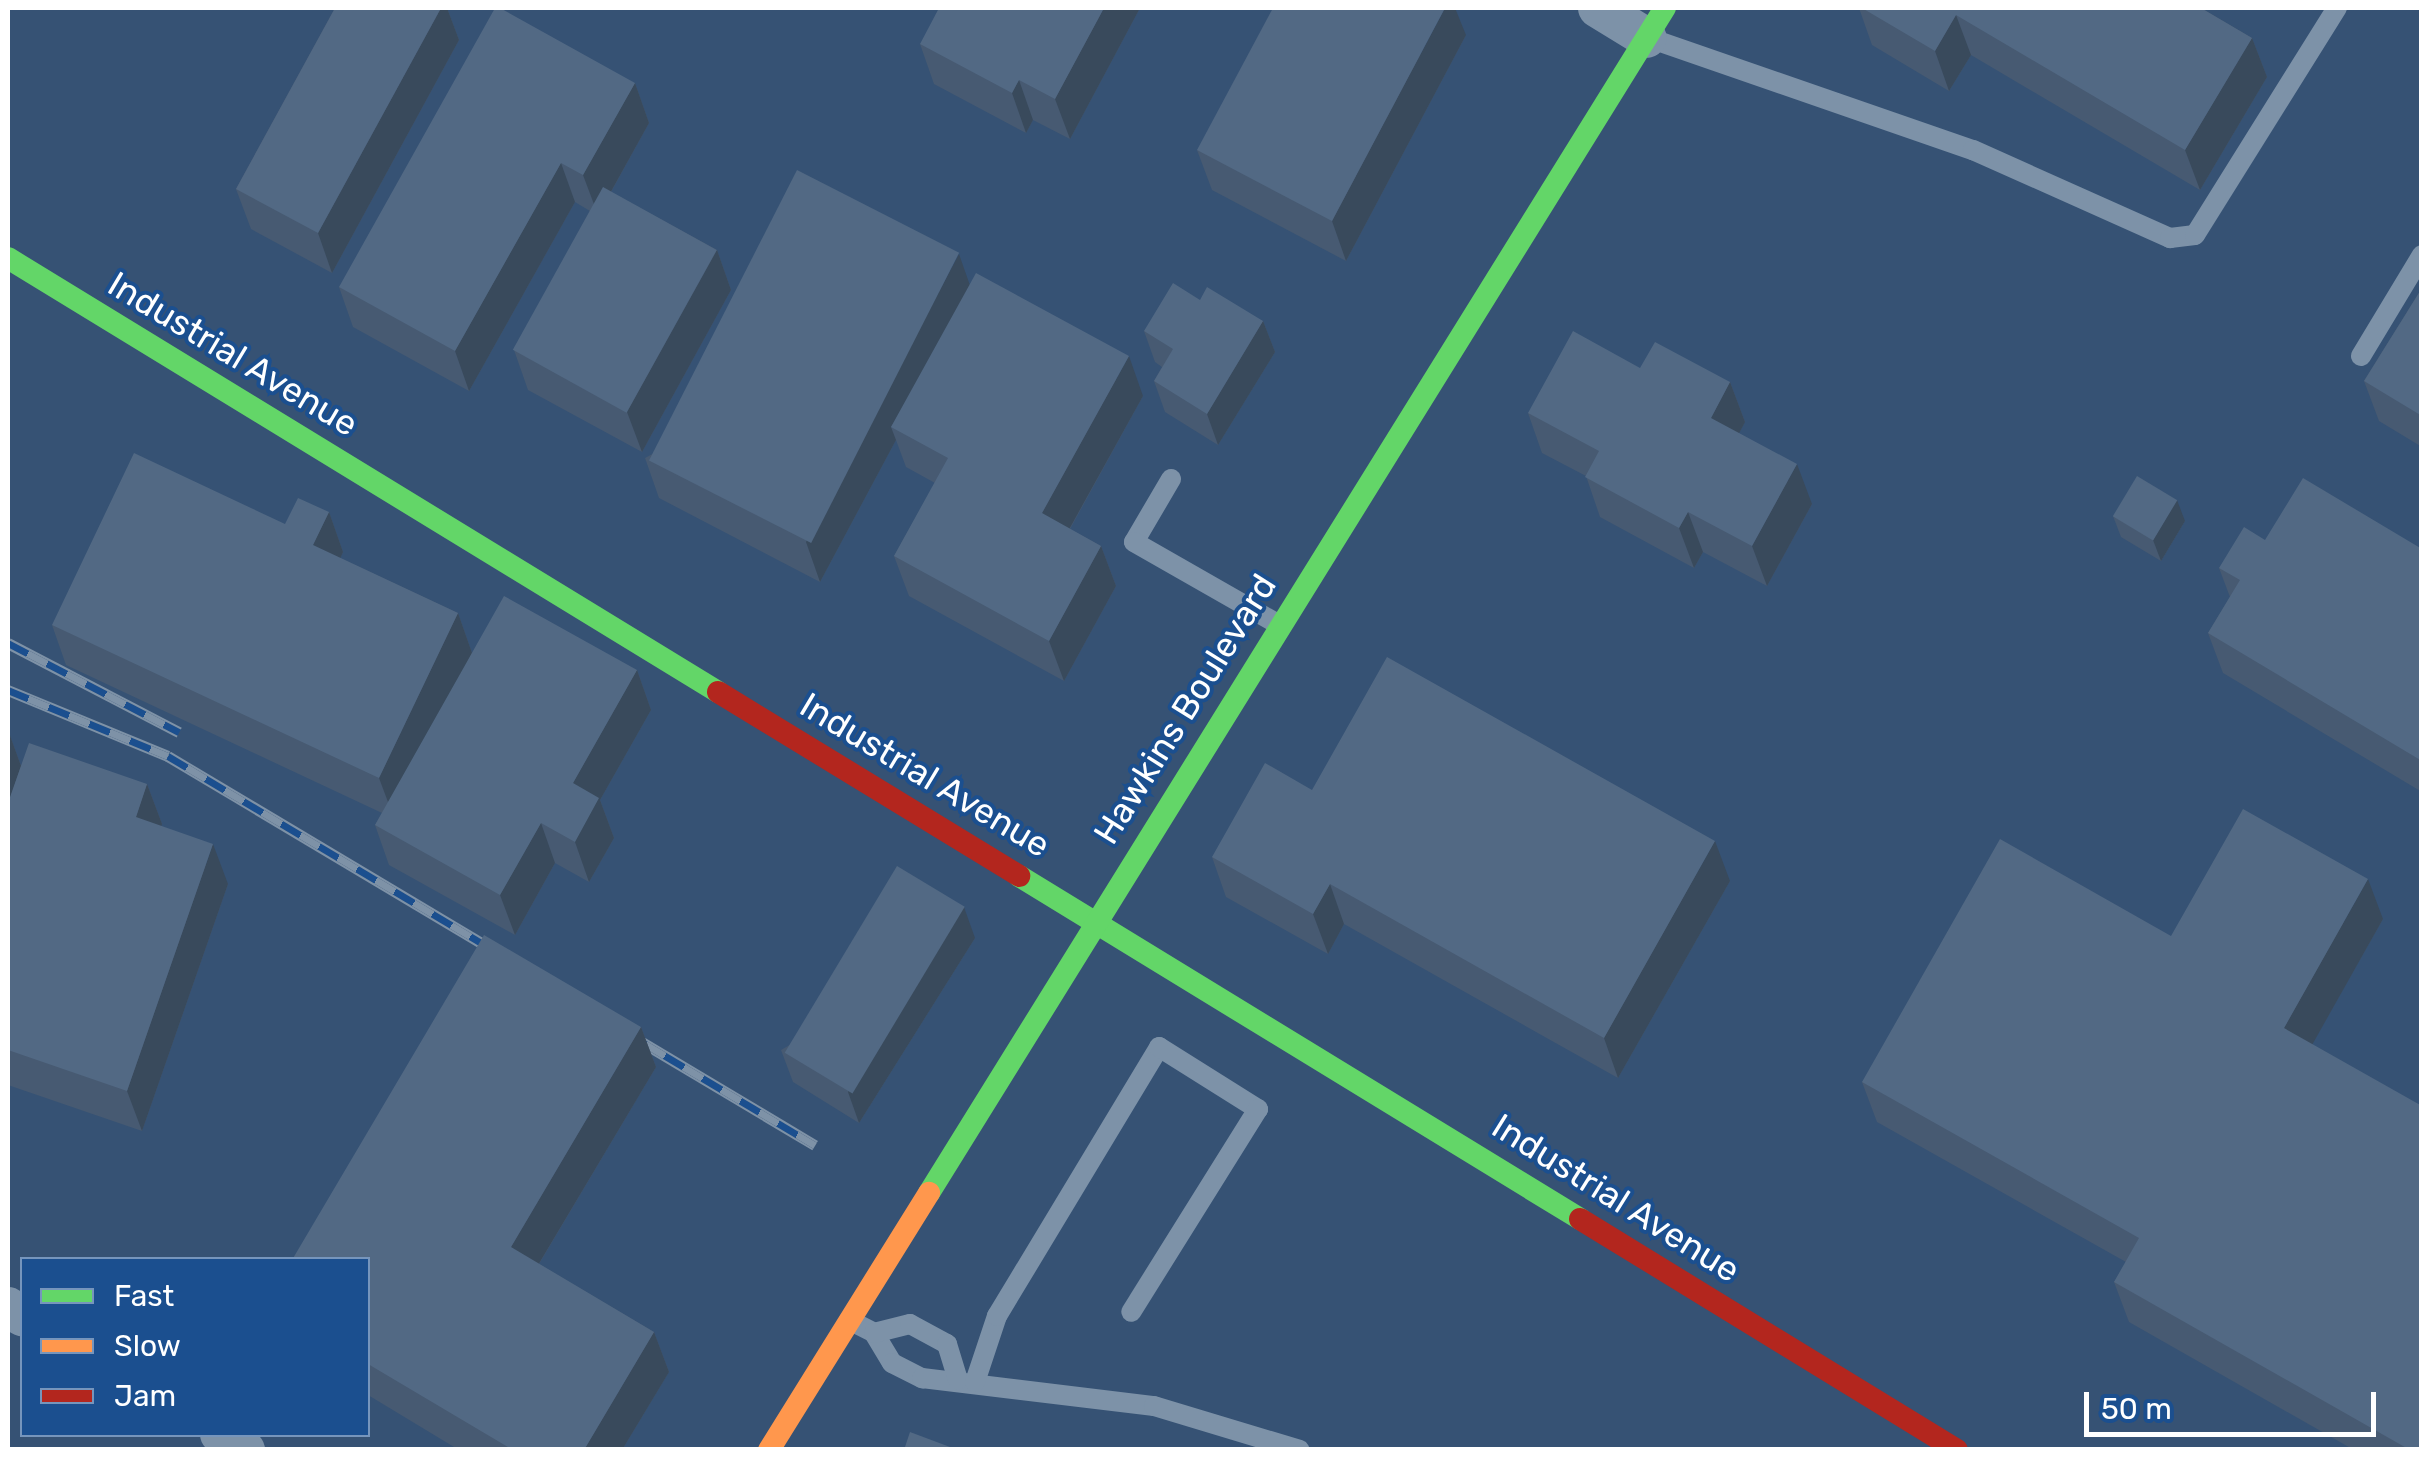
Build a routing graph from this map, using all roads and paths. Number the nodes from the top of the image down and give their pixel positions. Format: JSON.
{"nodes":[{"id":1,"x":1598,"y":8,"type":"edge"},
{"id":2,"x":2337,"y":8,"type":"edge"},
{"id":3,"x":1656,"y":23,"type":"edge"},
{"id":4,"x":2422,"y":256,"type":"edge"},
{"id":5,"x":8,"y":258,"type":"edge"},
{"id":6,"x":2361,"y":356,"type":"dead end"},
{"id":7,"x":1171,"y":478,"type":"dead end"},
{"id":8,"x":1280,"y":624,"type":"junction"},
{"id":9,"x":1094,"y":920,"type":"junction"},
{"id":10,"x":1130,"y":1312,"type":"dead end"},
{"id":11,"x":848,"y":1320,"type":"junction"},
{"id":12,"x":874,"y":1333,"type":"junction"},
{"id":13,"x":967,"y":1380,"type":"junction"},
{"id":14,"x":769,"y":1450,"type":"edge"},
{"id":15,"x":1300,"y":1450,"type":"edge"},
{"id":16,"x":1958,"y":1450,"type":"edge"}],
"edges":[{"from":1,"to":3,"type":"street"},
{"from":2,"to":3,"type":"lane"},
{"from":3,"to":8,"type":"street","name":"Hawkins Boulevard"},
{"from":4,"to":6,"type":"lane"},
{"from":5,"to":9,"type":"street","name":"Industrial Avenue"},
{"from":7,"to":8,"type":"lane"},
{"from":8,"to":9,"type":"street","name":"Hawkins Boulevard"},
{"from":9,"to":11,"type":"street","name":"Hawkins Boulevard"},
{"from":9,"to":16,"type":"street","name":"Industrial Avenue"},
{"from":10,"to":13,"type":"lane"},
{"from":11,"to":12,"type":"lane"},
{"from":11,"to":14,"type":"street","name":"Hawkins Boulevard"},
{"from":12,"to":13,"type":"lane"},
{"from":12,"to":13,"type":"lane"},
{"from":13,"to":15,"type":"lane"}]}
